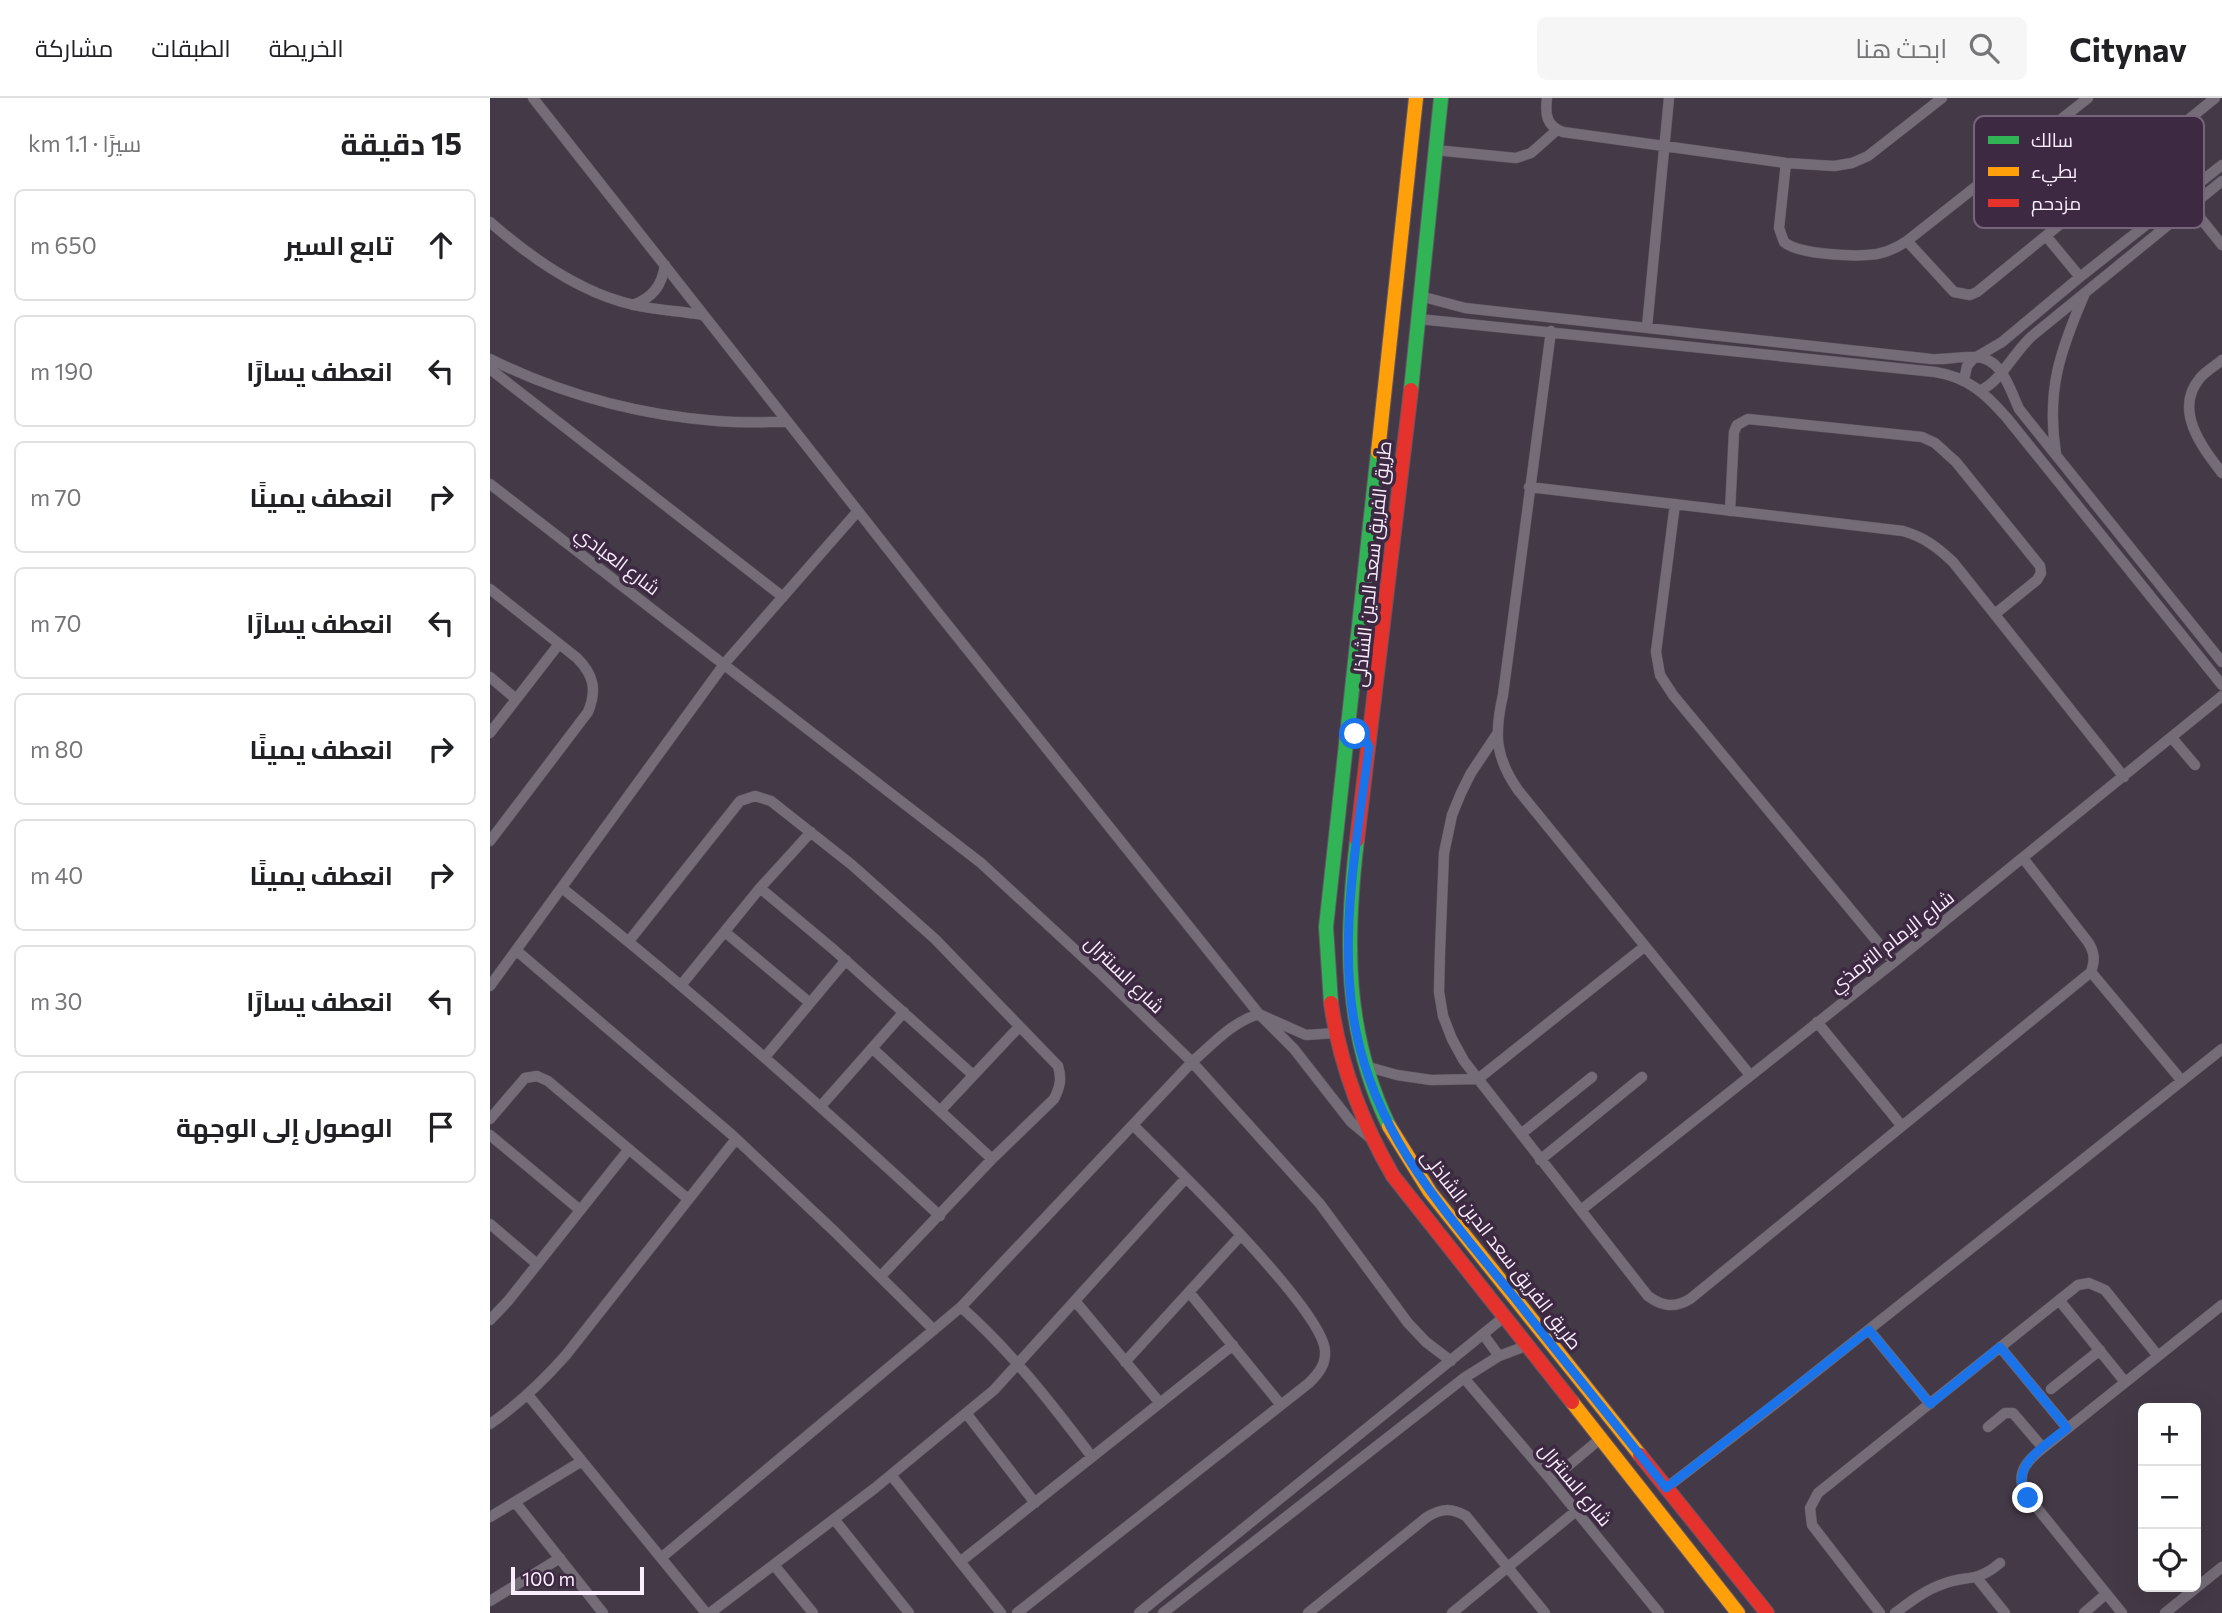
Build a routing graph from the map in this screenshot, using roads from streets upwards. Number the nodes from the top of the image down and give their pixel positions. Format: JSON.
{"nodes":[{"id":1,"x":533,"y":98,"type":"edge"},
{"id":2,"x":1416,"y":98,"type":"edge"},
{"id":3,"x":1441,"y":98,"type":"edge"},
{"id":4,"x":1547,"y":98,"type":"edge"},
{"id":5,"x":1669,"y":98,"type":"edge"},
{"id":6,"x":1942,"y":98,"type":"edge"},
{"id":7,"x":2088,"y":98,"type":"edge"},
{"id":8,"x":2216,"y":98,"type":"edge"},
{"id":9,"x":2065,"y":116,"type":"edge"},
{"id":10,"x":2194,"y":116,"type":"edge"},
{"id":11,"x":1557,"y":130,"type":"junction"},
{"id":12,"x":1664,"y":145,"type":"junction"},
{"id":13,"x":1435,"y":150,"type":"junction"},
{"id":14,"x":1786,"y":163,"type":"junction"},
{"id":15,"x":2222,"y":165,"type":"edge"},
{"id":16,"x":2204,"y":179,"type":"edge"},
{"id":17,"x":2222,"y":181,"type":"edge"},
{"id":18,"x":1974,"y":189,"type":"edge"},
{"id":19,"x":2204,"y":194,"type":"edge"},
{"id":20,"x":490,"y":222,"type":"edge"},
{"id":21,"x":2204,"y":222,"type":"edge"},
{"id":22,"x":2056,"y":228,"type":"edge"},
{"id":23,"x":2142,"y":228,"type":"edge"},
{"id":24,"x":2150,"y":228,"type":"edge"},
{"id":25,"x":2162,"y":228,"type":"edge"},
{"id":26,"x":2155,"y":234,"type":"junction"},
{"id":27,"x":2046,"y":236,"type":"junction"},
{"id":28,"x":1908,"y":241,"type":"junction"},
{"id":29,"x":2222,"y":245,"type":"edge"},
{"id":30,"x":664,"y":265,"type":"junction"},
{"id":31,"x":2080,"y":277,"type":"junction"},
{"id":32,"x":2085,"y":292,"type":"junction"},
{"id":33,"x":1420,"y":296,"type":"junction"},
{"id":34,"x":633,"y":305,"type":"junction"},
{"id":35,"x":1465,"y":308,"type":"junction"},
{"id":36,"x":703,"y":314,"type":"junction"},
{"id":37,"x":1419,"y":319,"type":"junction"},
{"id":38,"x":1600,"y":321,"type":"junction"},
{"id":39,"x":1464,"y":323,"type":"junction"},
{"id":40,"x":1647,"y":327,"type":"junction"},
{"id":41,"x":1551,"y":331,"type":"junction"},
{"id":42,"x":1707,"y":334,"type":"junction"},
{"id":43,"x":1724,"y":335,"type":"junction"},
{"id":44,"x":1598,"y":336,"type":"junction"},
{"id":45,"x":2007,"y":337,"type":"junction"},
{"id":46,"x":1706,"y":347,"type":"junction"},
{"id":47,"x":2019,"y":348,"type":"junction"},
{"id":48,"x":1722,"y":349,"type":"junction"},
{"id":49,"x":1977,"y":356,"type":"junction"},
{"id":50,"x":490,"y":359,"type":"edge"},
{"id":51,"x":1937,"y":359,"type":"junction"},
{"id":52,"x":2222,"y":360,"type":"edge"},
{"id":53,"x":490,"y":369,"type":"edge"},
{"id":54,"x":1935,"y":372,"type":"junction"},
{"id":55,"x":2001,"y":372,"type":"junction"},
{"id":56,"x":1964,"y":380,"type":"junction"},
{"id":57,"x":1981,"y":390,"type":"junction"},
{"id":58,"x":2019,"y":408,"type":"junction"},
{"id":59,"x":2007,"y":418,"type":"junction"},
{"id":60,"x":788,"y":422,"type":"junction"},
{"id":61,"x":2057,"y":455,"type":"junction"},
{"id":62,"x":2222,"y":473,"type":"edge"},
{"id":63,"x":490,"y":484,"type":"edge"},
{"id":64,"x":1529,"y":487,"type":"junction"},
{"id":65,"x":1675,"y":504,"type":"junction"},
{"id":66,"x":858,"y":511,"type":"junction"},
{"id":67,"x":1730,"y":511,"type":"junction"},
{"id":68,"x":490,"y":589,"type":"edge"},
{"id":69,"x":783,"y":597,"type":"junction"},
{"id":70,"x":1995,"y":614,"type":"junction"},
{"id":71,"x":559,"y":644,"type":"junction"},
{"id":72,"x":2214,"y":652,"type":"junction"},
{"id":73,"x":2204,"y":661,"type":"junction"},
{"id":74,"x":2222,"y":662,"type":"edge"},
{"id":75,"x":725,"y":663,"type":"junction"},
{"id":76,"x":490,"y":677,"type":"edge"},
{"id":77,"x":2222,"y":684,"type":"edge"},
{"id":78,"x":2222,"y":696,"type":"edge"},
{"id":79,"x":516,"y":699,"type":"junction"},
{"id":80,"x":1351,"y":703,"type":"junction"},
{"id":81,"x":1374,"y":707,"type":"junction"},
{"id":82,"x":490,"y":733,"type":"edge"},
{"id":83,"x":1497,"y":734,"type":"junction"},
{"id":84,"x":2172,"y":738,"type":"junction"},
{"id":85,"x":1347,"y":740,"type":"junction"},
{"id":86,"x":1369,"y":747,"type":"junction"},
{"id":87,"x":2195,"y":765,"type":"dead end"},
{"id":88,"x":2124,"y":777,"type":"junction"},
{"id":89,"x":811,"y":832,"type":"junction"},
{"id":90,"x":490,"y":841,"type":"edge"},
{"id":91,"x":2023,"y":858,"type":"junction"},
{"id":92,"x":562,"y":888,"type":"junction"},
{"id":93,"x":760,"y":888,"type":"junction"},
{"id":94,"x":725,"y":932,"type":"junction"},
{"id":95,"x":629,"y":941,"type":"junction"},
{"id":96,"x":1644,"y":947,"type":"junction"},
{"id":97,"x":517,"y":951,"type":"junction"},
{"id":98,"x":846,"y":960,"type":"junction"},
{"id":99,"x":1894,"y":962,"type":"junction"},
{"id":100,"x":2091,"y":972,"type":"junction"},
{"id":101,"x":682,"y":984,"type":"junction"},
{"id":102,"x":490,"y":986,"type":"edge"},
{"id":103,"x":810,"y":1003,"type":"junction"},
{"id":104,"x":904,"y":1012,"type":"junction"},
{"id":105,"x":1259,"y":1014,"type":"junction"},
{"id":106,"x":1817,"y":1022,"type":"junction"},
{"id":107,"x":1019,"y":1027,"type":"junction"},
{"id":108,"x":1336,"y":1033,"type":"junction"},
{"id":109,"x":872,"y":1048,"type":"junction"},
{"id":110,"x":2222,"y":1049,"type":"edge"},
{"id":111,"x":765,"y":1057,"type":"junction"},
{"id":112,"x":1192,"y":1062,"type":"junction"},
{"id":113,"x":1365,"y":1066,"type":"junction"},
{"id":114,"x":973,"y":1075,"type":"junction"},
{"id":115,"x":1749,"y":1075,"type":"junction"},
{"id":116,"x":1592,"y":1077,"type":"dead end"},
{"id":117,"x":1642,"y":1077,"type":"dead end"},
{"id":118,"x":1478,"y":1079,"type":"junction"},
{"id":119,"x":2182,"y":1081,"type":"junction"},
{"id":120,"x":821,"y":1106,"type":"junction"},
{"id":121,"x":940,"y":1111,"type":"junction"},
{"id":122,"x":490,"y":1119,"type":"edge"},
{"id":123,"x":1133,"y":1125,"type":"junction"},
{"id":124,"x":1901,"y":1125,"type":"junction"},
{"id":125,"x":1521,"y":1134,"type":"junction"},
{"id":126,"x":490,"y":1135,"type":"edge"},
{"id":127,"x":1369,"y":1137,"type":"junction"},
{"id":128,"x":736,"y":1139,"type":"junction"},
{"id":129,"x":629,"y":1149,"type":"junction"},
{"id":130,"x":992,"y":1159,"type":"junction"},
{"id":131,"x":1540,"y":1160,"type":"junction"},
{"id":132,"x":1186,"y":1178,"type":"junction"},
{"id":133,"x":688,"y":1199,"type":"junction"},
{"id":134,"x":580,"y":1210,"type":"junction"},
{"id":135,"x":1580,"y":1210,"type":"junction"},
{"id":136,"x":940,"y":1216,"type":"junction"},
{"id":137,"x":490,"y":1224,"type":"edge"},
{"id":138,"x":1241,"y":1235,"type":"junction"},
{"id":139,"x":1466,"y":1237,"type":"junction"},
{"id":140,"x":1448,"y":1247,"type":"junction"},
{"id":141,"x":537,"y":1264,"type":"junction"},
{"id":142,"x":1493,"y":1271,"type":"junction"},
{"id":143,"x":881,"y":1276,"type":"junction"},
{"id":144,"x":1475,"y":1281,"type":"junction"},
{"id":145,"x":1189,"y":1292,"type":"junction"},
{"id":146,"x":2059,"y":1300,"type":"junction"},
{"id":147,"x":1075,"y":1301,"type":"junction"},
{"id":148,"x":2222,"y":1305,"type":"edge"},
{"id":149,"x":961,"y":1307,"type":"junction"},
{"id":150,"x":1504,"y":1317,"type":"junction"},
{"id":151,"x":490,"y":1320,"type":"edge"},
{"id":152,"x":934,"y":1330,"type":"junction"},
{"id":153,"x":1869,"y":1330,"type":"junction"},
{"id":154,"x":1483,"y":1334,"type":"junction"},
{"id":155,"x":1233,"y":1345,"type":"junction"},
{"id":156,"x":1526,"y":1346,"type":"junction"},
{"id":157,"x":2000,"y":1347,"type":"junction"},
{"id":158,"x":2100,"y":1350,"type":"junction"},
{"id":159,"x":1499,"y":1356,"type":"junction"},
{"id":160,"x":2158,"y":1356,"type":"junction"},
{"id":161,"x":1451,"y":1361,"type":"junction"},
{"id":162,"x":1125,"y":1362,"type":"junction"},
{"id":163,"x":1018,"y":1364,"type":"junction"},
{"id":164,"x":1464,"y":1378,"type":"junction"},
{"id":165,"x":2125,"y":1382,"type":"junction"},
{"id":166,"x":2051,"y":1389,"type":"dead end"},
{"id":167,"x":528,"y":1395,"type":"junction"},
{"id":168,"x":1160,"y":1404,"type":"junction"},
{"id":169,"x":1930,"y":1404,"type":"junction"},
{"id":170,"x":1281,"y":1405,"type":"junction"},
{"id":171,"x":966,"y":1413,"type":"junction"},
{"id":172,"x":490,"y":1424,"type":"edge"},
{"id":173,"x":1988,"y":1427,"type":"dead end"},
{"id":174,"x":2067,"y":1428,"type":"junction"},
{"id":175,"x":1600,"y":1439,"type":"junction"},
{"id":176,"x":2043,"y":1448,"type":"junction"},
{"id":177,"x":1092,"y":1457,"type":"junction"},
{"id":178,"x":582,"y":1461,"type":"junction"},
{"id":179,"x":891,"y":1475,"type":"junction"},
{"id":180,"x":1551,"y":1480,"type":"junction"},
{"id":181,"x":1666,"y":1488,"type":"junction"},
{"id":182,"x":515,"y":1502,"type":"junction"},
{"id":183,"x":1035,"y":1503,"type":"junction"},
{"id":184,"x":1576,"y":1511,"type":"junction"},
{"id":185,"x":490,"y":1517,"type":"edge"},
{"id":186,"x":834,"y":1519,"type":"junction"},
{"id":187,"x":559,"y":1558,"type":"junction"},
{"id":188,"x":661,"y":1558,"type":"junction"},
{"id":189,"x":960,"y":1562,"type":"junction"},
{"id":190,"x":2000,"y":1563,"type":"dead end"},
{"id":191,"x":774,"y":1565,"type":"junction"},
{"id":192,"x":1508,"y":1567,"type":"junction"},
{"id":193,"x":2222,"y":1567,"type":"edge"},
{"id":194,"x":1977,"y":1578,"type":"junction"},
{"id":195,"x":2106,"y":1594,"type":"junction"},
{"id":196,"x":490,"y":1601,"type":"edge"},
{"id":197,"x":603,"y":1613,"type":"edge"},
{"id":198,"x":708,"y":1613,"type":"edge"},
{"id":199,"x":813,"y":1613,"type":"edge"},
{"id":200,"x":909,"y":1613,"type":"edge"},
{"id":201,"x":1001,"y":1613,"type":"edge"},
{"id":202,"x":1017,"y":1613,"type":"edge"},
{"id":203,"x":1139,"y":1613,"type":"edge"},
{"id":204,"x":1163,"y":1613,"type":"edge"},
{"id":205,"x":1308,"y":1613,"type":"edge"},
{"id":206,"x":1452,"y":1613,"type":"edge"},
{"id":207,"x":1545,"y":1613,"type":"edge"},
{"id":208,"x":1659,"y":1613,"type":"edge"},
{"id":209,"x":1738,"y":1613,"type":"edge"},
{"id":210,"x":1767,"y":1613,"type":"edge"},
{"id":211,"x":1880,"y":1613,"type":"edge"},
{"id":212,"x":1895,"y":1613,"type":"edge"},
{"id":213,"x":2005,"y":1613,"type":"edge"},
{"id":214,"x":2084,"y":1613,"type":"edge"},
{"id":215,"x":2122,"y":1613,"type":"edge"},
{"id":216,"x":2165,"y":1613,"type":"edge"}],
"edges":[{"from":1,"to":30,"type":"street"},
{"from":2,"to":80,"type":"street","name":"طريق الفريق سعد الدين الشاذلى"},
{"from":3,"to":13,"type":"street","name":"طريق الفريق سعد الدين الشاذلى"},
{"from":4,"to":11,"type":"street"},
{"from":5,"to":12,"type":"street"},
{"from":6,"to":14,"type":"street"},
{"from":7,"to":9,"type":"street"},
{"from":8,"to":10,"type":"street"},
{"from":11,"to":12,"type":"street"},
{"from":11,"to":13,"type":"street"},
{"from":12,"to":14,"type":"street"},
{"from":12,"to":40,"type":"street"},
{"from":13,"to":33,"type":"street","name":"طريق الفريق سعد الدين الشاذلى"},
{"from":14,"to":28,"type":"street"},
{"from":15,"to":16,"type":"street"},
{"from":17,"to":19,"type":"street"},
{"from":18,"to":28,"type":"street"},
{"from":20,"to":34,"type":"street"},
{"from":21,"to":29,"type":"street"},
{"from":22,"to":27,"type":"street"},
{"from":23,"to":31,"type":"street"},
{"from":24,"to":26,"type":"street"},
{"from":25,"to":26,"type":"street"},
{"from":26,"to":32,"type":"street"},
{"from":27,"to":28,"type":"street"},
{"from":27,"to":31,"type":"street"},
{"from":30,"to":34,"type":"street"},
{"from":30,"to":36,"type":"street"},
{"from":31,"to":45,"type":"street"},
{"from":32,"to":47,"type":"street"},
{"from":32,"to":61,"type":"street"},
{"from":33,"to":35,"type":"street"},
{"from":33,"to":37,"type":"street","name":"طريق الفريق سعد الدين الشاذلى"},
{"from":34,"to":36,"type":"street"},
{"from":35,"to":38,"type":"street"},
{"from":35,"to":39,"type":"street"},
{"from":36,"to":60,"type":"street"},
{"from":37,"to":39,"type":"street"},
{"from":37,"to":81,"type":"street","name":"طريق الفريق سعد الدين الشاذلى"},
{"from":38,"to":40,"type":"street"},
{"from":38,"to":44,"type":"street"},
{"from":39,"to":41,"type":"street"},
{"from":40,"to":42,"type":"street"},
{"from":41,"to":44,"type":"street"},
{"from":41,"to":64,"type":"street"},
{"from":42,"to":43,"type":"street"},
{"from":42,"to":46,"type":"street"},
{"from":43,"to":48,"type":"street"},
{"from":43,"to":51,"type":"street"},
{"from":44,"to":46,"type":"street"},
{"from":45,"to":47,"type":"street"},
{"from":45,"to":49,"type":"street"},
{"from":46,"to":48,"type":"street"},
{"from":47,"to":55,"type":"street"},
{"from":48,"to":54,"type":"street"},
{"from":49,"to":51,"type":"street"},
{"from":49,"to":55,"type":"street"},
{"from":49,"to":56,"type":"street"},
{"from":50,"to":60,"type":"street"},
{"from":51,"to":54,"type":"street"},
{"from":52,"to":62,"type":"street"},
{"from":53,"to":69,"type":"street"},
{"from":54,"to":56,"type":"street"},
{"from":55,"to":57,"type":"street"},
{"from":55,"to":58,"type":"street"},
{"from":56,"to":57,"type":"street"},
{"from":57,"to":59,"type":"street"},
{"from":58,"to":59,"type":"street"},
{"from":58,"to":61,"type":"street"},
{"from":59,"to":73,"type":"street"},
{"from":60,"to":66,"type":"street"},
{"from":61,"to":72,"type":"street"},
{"from":63,"to":75,"type":"street","name":"شارع العبادي"},
{"from":64,"to":65,"type":"street"},
{"from":64,"to":83,"type":"street"},
{"from":65,"to":67,"type":"street"},
{"from":65,"to":99,"type":"street"},
{"from":66,"to":69,"type":"street"},
{"from":66,"to":105,"type":"street"},
{"from":67,"to":70,"type":"street"},
{"from":67,"to":70,"type":"street"},
{"from":68,"to":71,"type":"street"},
{"from":69,"to":75,"type":"street"},
{"from":70,"to":88,"type":"street"},
{"from":71,"to":79,"type":"street"},
{"from":71,"to":90,"type":"street"},
{"from":72,"to":73,"type":"street"},
{"from":72,"to":74,"type":"street"},
{"from":73,"to":77,"type":"street"},
{"from":75,"to":92,"type":"street"},
{"from":75,"to":112,"type":"street","name":"شارع السنترال"},
{"from":76,"to":79,"type":"street"},
{"from":78,"to":84,"type":"street","name":"شارع الإمام الترمذي"},
{"from":79,"to":82,"type":"street"},
{"from":80,"to":81,"type":"street"},
{"from":80,"to":85,"type":"street","name":"طريق الفريق سعد الدين الشاذلى"},
{"from":81,"to":86,"type":"street","name":"طريق الفريق سعد الدين الشاذلى"},
{"from":83,"to":96,"type":"street"},
{"from":83,"to":118,"type":"street"},
{"from":84,"to":87,"type":"street"},
{"from":84,"to":88,"type":"street","name":"شارع الإمام الترمذي"},
{"from":85,"to":86,"type":"street"},
{"from":85,"to":108,"type":"street","name":"طريق الفريق سعد الدين الشاذلى"},
{"from":86,"to":113,"type":"street","name":"طريق الفريق سعد الدين الشاذلى"},
{"from":88,"to":91,"type":"street","name":"شارع الإمام الترمذي"},
{"from":89,"to":93,"type":"street"},
{"from":89,"to":95,"type":"street"},
{"from":89,"to":107,"type":"street"},
{"from":91,"to":99,"type":"street","name":"شارع الإمام الترمذي"},
{"from":91,"to":100,"type":"street"},
{"from":92,"to":95,"type":"street"},
{"from":92,"to":97,"type":"street"},
{"from":93,"to":94,"type":"street"},
{"from":93,"to":98,"type":"street"},
{"from":94,"to":101,"type":"street"},
{"from":94,"to":103,"type":"street"},
{"from":95,"to":101,"type":"street"},
{"from":96,"to":115,"type":"street"},
{"from":96,"to":118,"type":"street"},
{"from":97,"to":102,"type":"street"},
{"from":97,"to":128,"type":"street"},
{"from":98,"to":103,"type":"street"},
{"from":98,"to":104,"type":"street"},
{"from":99,"to":106,"type":"street","name":"شارع الإمام الترمذي"},
{"from":100,"to":119,"type":"street"},
{"from":100,"to":124,"type":"street"},
{"from":101,"to":111,"type":"street"},
{"from":103,"to":111,"type":"street"},
{"from":104,"to":109,"type":"street"},
{"from":104,"to":114,"type":"street"},
{"from":105,"to":108,"type":"street"},
{"from":105,"to":112,"type":"street"},
{"from":105,"to":127,"type":"street"},
{"from":106,"to":115,"type":"street","name":"شارع الإمام الترمذي"},
{"from":106,"to":124,"type":"street"},
{"from":107,"to":114,"type":"street"},
{"from":107,"to":130,"type":"street"},
{"from":108,"to":127,"type":"street","name":"طريق الفريق سعد الدين الشاذلى"},
{"from":109,"to":120,"type":"street"},
{"from":109,"to":121,"type":"street"},
{"from":110,"to":119,"type":"street"},
{"from":111,"to":120,"type":"street"},
{"from":112,"to":123,"type":"street"},
{"from":112,"to":161,"type":"street","name":"شارع السنترال"},
{"from":113,"to":118,"type":"street"},
{"from":113,"to":139,"type":"street","name":"طريق الفريق سعد الدين الشاذلى"},
{"from":114,"to":121,"type":"street"},
{"from":115,"to":135,"type":"street","name":"شارع الإمام الترمذي"},
{"from":116,"to":125,"type":"street"},
{"from":117,"to":131,"type":"street"},
{"from":118,"to":125,"type":"street"},
{"from":119,"to":153,"type":"street"},
{"from":120,"to":136,"type":"street"},
{"from":121,"to":130,"type":"street"},
{"from":122,"to":129,"type":"street"},
{"from":123,"to":132,"type":"street"},
{"from":123,"to":149,"type":"street"},
{"from":124,"to":135,"type":"street"},
{"from":125,"to":131,"type":"street"},
{"from":126,"to":134,"type":"street"},
{"from":127,"to":140,"type":"street","name":"طريق الفريق سعد الدين الشاذلى"},
{"from":128,"to":133,"type":"street"},
{"from":128,"to":143,"type":"street"},
{"from":129,"to":133,"type":"street"},
{"from":129,"to":134,"type":"street"},
{"from":130,"to":136,"type":"street"},
{"from":131,"to":135,"type":"street"},
{"from":132,"to":138,"type":"street"},
{"from":132,"to":147,"type":"street"},
{"from":133,"to":167,"type":"street"},
{"from":134,"to":141,"type":"street"},
{"from":136,"to":143,"type":"street"},
{"from":137,"to":141,"type":"street"},
{"from":138,"to":145,"type":"street"},
{"from":138,"to":170,"type":"street"},
{"from":139,"to":140,"type":"street"},
{"from":139,"to":142,"type":"street","name":"طريق الفريق سعد الدين الشاذلى"},
{"from":140,"to":144,"type":"street","name":"طريق الفريق سعد الدين الشاذلى"},
{"from":141,"to":151,"type":"street"},
{"from":142,"to":144,"type":"street"},
{"from":142,"to":181,"type":"street","name":"طريق الفريق سعد الدين الشاذلى"},
{"from":143,"to":152,"type":"street"},
{"from":144,"to":150,"type":"street","name":"طريق الفريق سعد الدين الشاذلى"},
{"from":145,"to":155,"type":"street"},
{"from":145,"to":162,"type":"street"},
{"from":146,"to":157,"type":"street"},
{"from":146,"to":158,"type":"street"},
{"from":146,"to":160,"type":"street"},
{"from":147,"to":162,"type":"street"},
{"from":147,"to":163,"type":"street"},
{"from":148,"to":160,"type":"street"},
{"from":149,"to":152,"type":"street"},
{"from":149,"to":163,"type":"street"},
{"from":150,"to":154,"type":"street"},
{"from":150,"to":156,"type":"street","name":"طريق الفريق سعد الدين الشاذلى"},
{"from":152,"to":188,"type":"street"},
{"from":153,"to":169,"type":"street"},
{"from":153,"to":181,"type":"street"},
{"from":154,"to":159,"type":"street"},
{"from":154,"to":161,"type":"street"},
{"from":155,"to":168,"type":"street"},
{"from":155,"to":170,"type":"street"},
{"from":156,"to":159,"type":"street"},
{"from":156,"to":175,"type":"street","name":"طريق الفريق سعد الدين الشاذلى"},
{"from":157,"to":169,"type":"street"},
{"from":157,"to":174,"type":"street"},
{"from":158,"to":165,"type":"street"},
{"from":158,"to":166,"type":"street"},
{"from":159,"to":164,"type":"street"},
{"from":160,"to":165,"type":"street"},
{"from":161,"to":203,"type":"street"},
{"from":162,"to":168,"type":"street"},
{"from":163,"to":171,"type":"street"},
{"from":163,"to":177,"type":"street"},
{"from":164,"to":180,"type":"street","name":"شارع السنترال"},
{"from":164,"to":204,"type":"street"},
{"from":165,"to":174,"type":"street"},
{"from":167,"to":172,"type":"street"},
{"from":167,"to":178,"type":"street"},
{"from":168,"to":177,"type":"street"},
{"from":169,"to":211,"type":"street"},
{"from":170,"to":202,"type":"street"},
{"from":171,"to":179,"type":"street"},
{"from":171,"to":183,"type":"street"},
{"from":173,"to":176,"type":"street"},
{"from":174,"to":176,"type":"street"},
{"from":175,"to":180,"type":"street"},
{"from":175,"to":209,"type":"street","name":"طريق الفريق سعد الدين الشاذلى"},
{"from":176,"to":195,"type":"street"},
{"from":177,"to":183,"type":"street"},
{"from":178,"to":182,"type":"street"},
{"from":178,"to":188,"type":"street"},
{"from":179,"to":186,"type":"street"},
{"from":179,"to":189,"type":"street"},
{"from":180,"to":184,"type":"street","name":"شارع السنترال"},
{"from":181,"to":210,"type":"street","name":"طريق الفريق سعد الدين الشاذلى"},
{"from":182,"to":185,"type":"street"},
{"from":182,"to":187,"type":"street"},
{"from":183,"to":189,"type":"street"},
{"from":184,"to":192,"type":"street"},
{"from":184,"to":208,"type":"street","name":"شارع السنترال"},
{"from":186,"to":191,"type":"street"},
{"from":186,"to":200,"type":"street"},
{"from":187,"to":196,"type":"street"},
{"from":187,"to":197,"type":"street"},
{"from":188,"to":198,"type":"street"},
{"from":189,"to":201,"type":"street"},
{"from":190,"to":194,"type":"street"},
{"from":191,"to":198,"type":"street"},
{"from":191,"to":199,"type":"street"},
{"from":192,"to":205,"type":"street"},
{"from":192,"to":206,"type":"street"},
{"from":192,"to":207,"type":"street"},
{"from":193,"to":216,"type":"street"},
{"from":194,"to":212,"type":"street"},
{"from":194,"to":213,"type":"street"},
{"from":195,"to":214,"type":"street"},
{"from":195,"to":215,"type":"street"}]}
